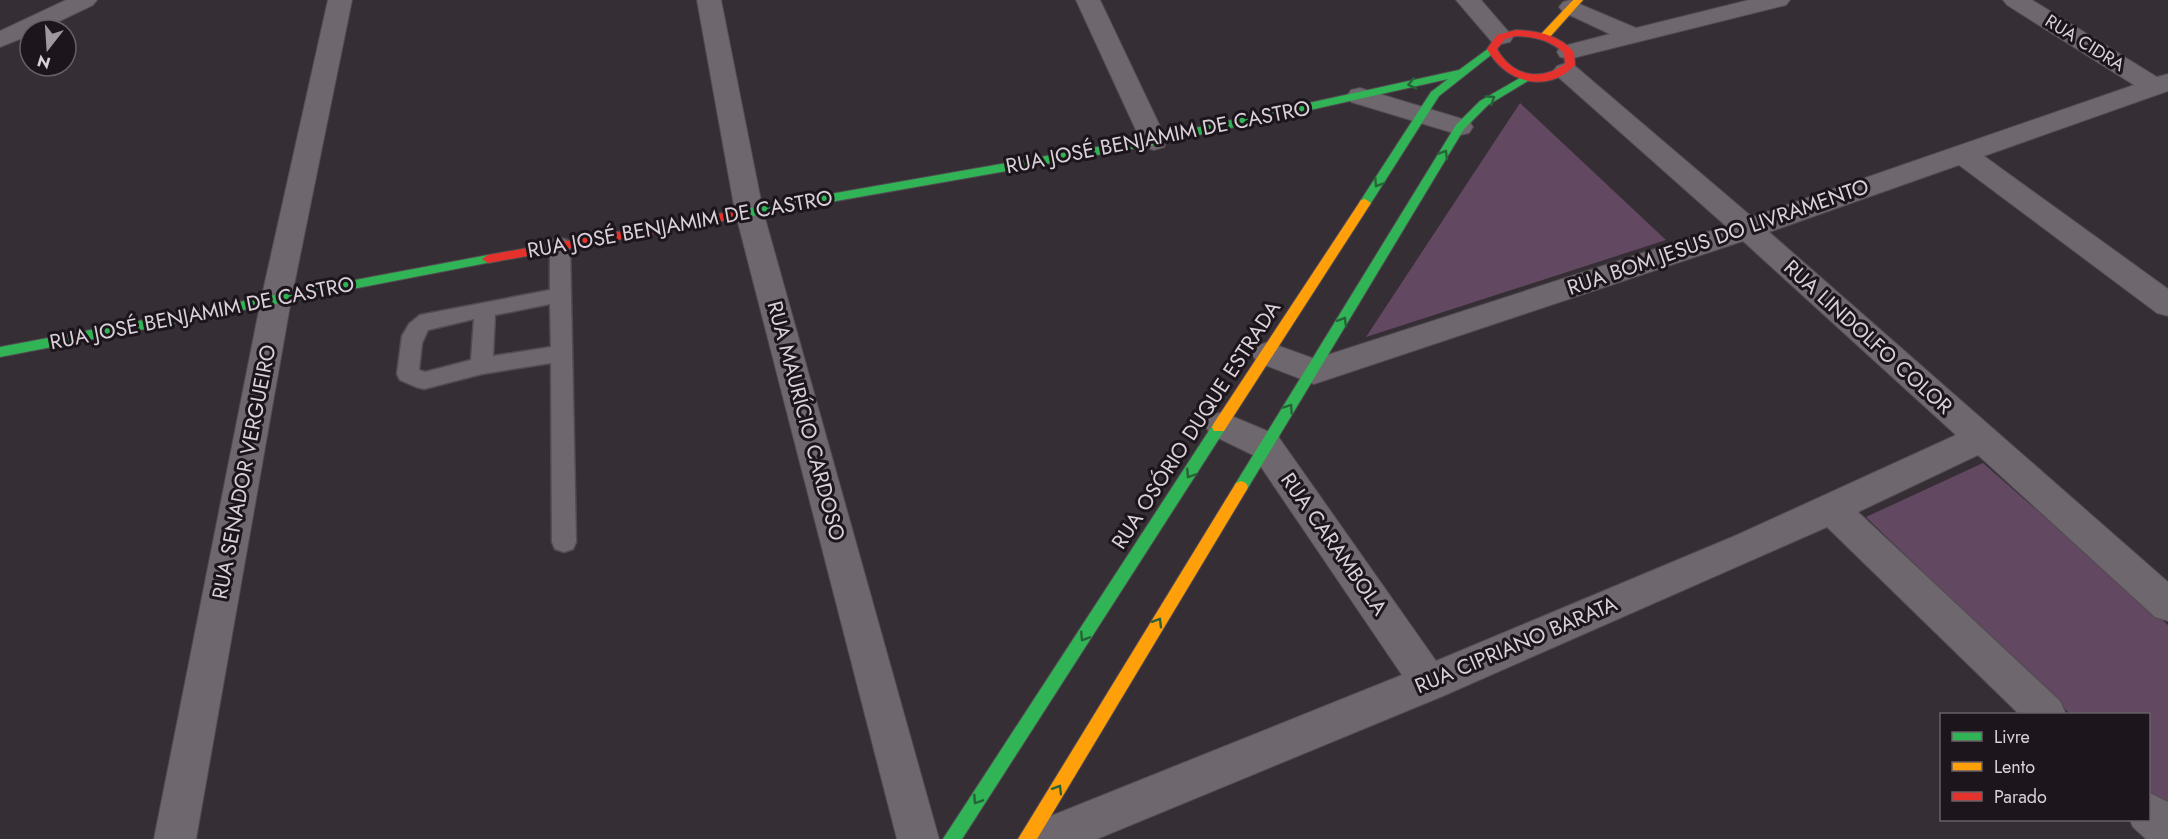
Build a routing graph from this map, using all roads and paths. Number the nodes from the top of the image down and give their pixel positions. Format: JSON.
{"nodes":[{"id":1,"x":85,"y":0,"type":"edge"},
{"id":2,"x":340,"y":0,"type":"edge"},
{"id":3,"x":709,"y":0,"type":"edge"},
{"id":4,"x":1088,"y":0,"type":"edge"},
{"id":5,"x":1468,"y":0,"type":"edge"},
{"id":6,"x":1778,"y":0,"type":"edge"},
{"id":7,"x":2015,"y":0,"type":"edge"},
{"id":8,"x":1575,"y":4,"type":"edge"},
{"id":9,"x":1632,"y":34,"type":"junction"},
{"id":10,"x":1545,"y":36,"type":"junction"},
{"id":11,"x":0,"y":40,"type":"edge"},
{"id":12,"x":1497,"y":43,"type":"junction"},
{"id":13,"x":1567,"y":62,"type":"junction"},
{"id":14,"x":1464,"y":72,"type":"junction"},
{"id":15,"x":1527,"y":77,"type":"junction"},
{"id":16,"x":2161,"y":84,"type":"edge"},
{"id":17,"x":1360,"y":96,"type":"junction"},
{"id":18,"x":1421,"y":116,"type":"junction"},
{"id":19,"x":1460,"y":127,"type":"junction"},
{"id":20,"x":1154,"y":141,"type":"junction"},
{"id":21,"x":1962,"y":153,"type":"junction"},
{"id":22,"x":749,"y":212,"type":"junction"},
{"id":23,"x":1750,"y":228,"type":"junction"},
{"id":24,"x":560,"y":245,"type":"junction"},
{"id":25,"x":561,"y":295,"type":"junction"},
{"id":26,"x":276,"y":300,"type":"junction"},
{"id":27,"x":2168,"y":305,"type":"edge"},
{"id":28,"x":485,"y":310,"type":"junction"},
{"id":29,"x":0,"y":352,"type":"edge"},
{"id":30,"x":562,"y":353,"type":"junction"},
{"id":31,"x":1268,"y":354,"type":"junction"},
{"id":32,"x":482,"y":366,"type":"junction"},
{"id":33,"x":1314,"y":372,"type":"junction"},
{"id":34,"x":1222,"y":425,"type":"junction"},
{"id":35,"x":1980,"y":439,"type":"junction"},
{"id":36,"x":1265,"y":445,"type":"junction"},
{"id":37,"x":1833,"y":510,"type":"junction"},
{"id":38,"x":564,"y":542,"type":"dead end"},
{"id":39,"x":2168,"y":604,"type":"edge"},
{"id":40,"x":1429,"y":683,"type":"junction"},
{"id":41,"x":2045,"y":713,"type":"edge"},
{"id":42,"x":2150,"y":814,"type":"edge"},
{"id":43,"x":2168,"y":831,"type":"edge"},
{"id":44,"x":175,"y":839,"type":"edge"},
{"id":45,"x":918,"y":839,"type":"edge"},
{"id":46,"x":952,"y":839,"type":"edge"},
{"id":47,"x":1027,"y":839,"type":"edge"},
{"id":48,"x":1046,"y":839,"type":"edge"}],
"edges":[{"from":1,"to":11,"type":"street"},
{"from":2,"to":26,"type":"street","name":"RUA SENADOR VERGUEIRO"},
{"from":3,"to":22,"type":"street","name":"RUA MAURÍCIO CARDOSO"},
{"from":4,"to":20,"type":"street"},
{"from":5,"to":12,"type":"street"},
{"from":6,"to":9,"type":"street"},
{"from":7,"to":16,"type":"street","name":"RUA CIDRA"},
{"from":8,"to":9,"type":"street"},
{"from":8,"to":10,"type":"street"},
{"from":9,"to":13,"type":"street"},
{"from":10,"to":12,"type":"street"},
{"from":10,"to":13,"type":"street"},
{"from":12,"to":14,"type":"street","name":"RUA OSÓRIO DUQUE ESTRADA"},
{"from":12,"to":15,"type":"street"},
{"from":13,"to":15,"type":"street"},
{"from":13,"to":23,"type":"street","name":"RUA LINDOLFO COLOR"},
{"from":14,"to":17,"type":"street","name":"RUA JOSÉ BENJAMIM DE CASTRO","one_way":true},
{"from":14,"to":18,"type":"street","name":"RUA OSÓRIO DUQUE ESTRADA"},
{"from":19,"to":15,"type":"street","one_way":true},
{"from":16,"to":21,"type":"street","name":"RUA BOM JESUS DO LIVRAMENTO"},
{"from":17,"to":18,"type":"street"},
{"from":17,"to":20,"type":"street","name":"RUA JOSÉ BENJAMIM DE CASTRO"},
{"from":18,"to":19,"type":"street"},
{"from":18,"to":31,"type":"street","name":"RUA OSÓRIO DUQUE ESTRADA","one_way":true},
{"from":33,"to":19,"type":"street","one_way":true},
{"from":20,"to":22,"type":"street","name":"RUA JOSÉ BENJAMIM DE CASTRO"},
{"from":21,"to":23,"type":"street","name":"RUA BOM JESUS DO LIVRAMENTO"},
{"from":21,"to":27,"type":"street"},
{"from":22,"to":24,"type":"street","name":"RUA JOSÉ BENJAMIM DE CASTRO"},
{"from":22,"to":45,"type":"street","name":"RUA MAURÍCIO CARDOSO"},
{"from":23,"to":33,"type":"street","name":"RUA BOM JESUS DO LIVRAMENTO"},
{"from":23,"to":35,"type":"street","name":"RUA LINDOLFO COLOR"},
{"from":24,"to":25,"type":"lane"},
{"from":24,"to":26,"type":"street","name":"RUA JOSÉ BENJAMIM DE CASTRO"},
{"from":25,"to":28,"type":"lane"},
{"from":25,"to":30,"type":"lane"},
{"from":26,"to":29,"type":"street","name":"RUA JOSÉ BENJAMIM DE CASTRO"},
{"from":26,"to":44,"type":"street","name":"RUA SENADOR VERGUEIRO"},
{"from":28,"to":32,"type":"lane"},
{"from":28,"to":32,"type":"lane"},
{"from":30,"to":32,"type":"lane"},
{"from":30,"to":38,"type":"lane"},
{"from":31,"to":33,"type":"street"},
{"from":31,"to":34,"type":"street","name":"RUA OSÓRIO DUQUE ESTRADA"},
{"from":36,"to":33,"type":"street","one_way":true},
{"from":34,"to":36,"type":"street"},
{"from":34,"to":46,"type":"street","name":"RUA OSÓRIO DUQUE ESTRADA","one_way":true},
{"from":35,"to":37,"type":"street","name":"RUA CIPRIANO BARATA"},
{"from":35,"to":39,"type":"street","name":"RUA LINDOLFO COLOR"},
{"from":36,"to":40,"type":"street","name":"RUA CARAMBOLA"},
{"from":47,"to":36,"type":"street","one_way":true},
{"from":37,"to":40,"type":"street","name":"RUA CIPRIANO BARATA"},
{"from":37,"to":41,"type":"street"},
{"from":40,"to":48,"type":"street","name":"RUA CIPRIANO BARATA"},
{"from":42,"to":43,"type":"street"}]}
